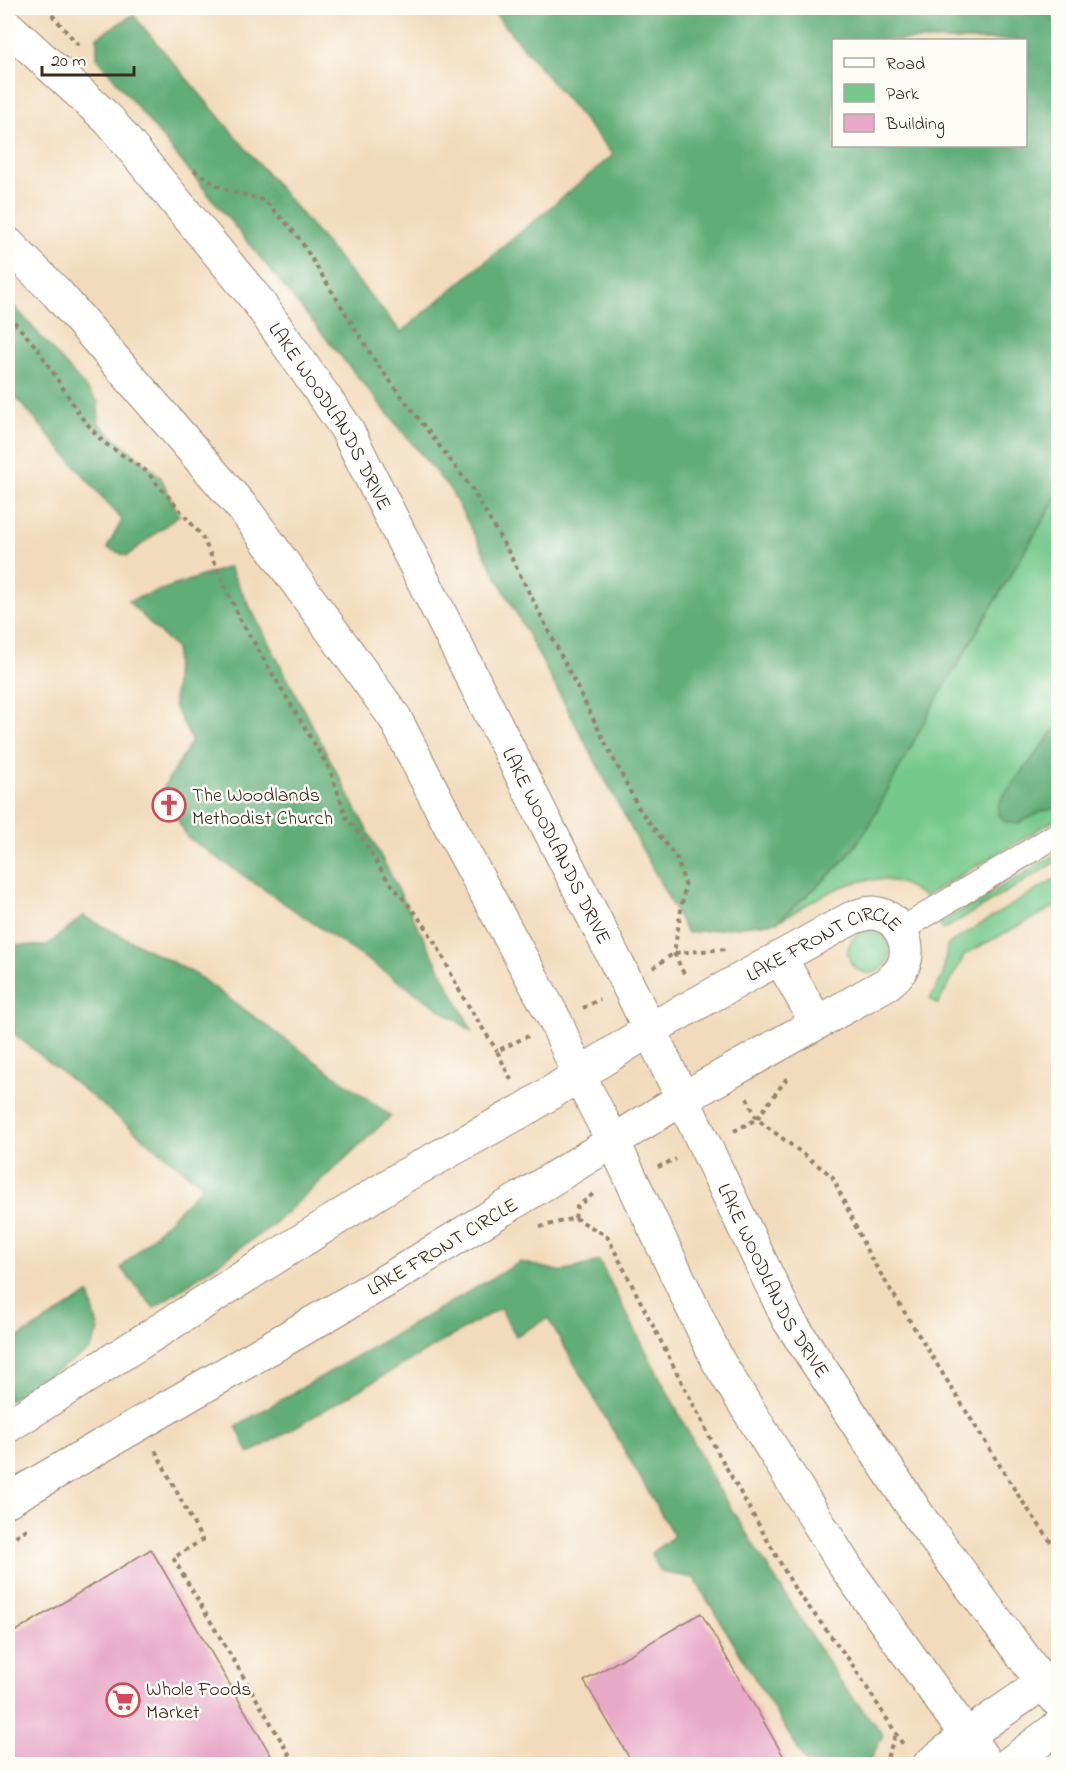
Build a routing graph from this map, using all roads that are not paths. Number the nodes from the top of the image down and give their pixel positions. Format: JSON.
{"nodes":[{"id":1,"x":8,"y":27,"type":"edge"},
{"id":2,"x":8,"y":244,"type":"edge"},
{"id":3,"x":1059,"y":834,"type":"edge"},
{"id":4,"x":900,"y":930,"type":"junction"},
{"id":5,"x":780,"y":958,"type":"junction"},
{"id":6,"x":817,"y":1023,"type":"junction"},
{"id":7,"x":649,"y":1030,"type":"junction"},
{"id":8,"x":579,"y":1076,"type":"junction"},
{"id":9,"x":682,"y":1099,"type":"junction"},
{"id":10,"x":613,"y":1141,"type":"junction"},
{"id":11,"x":8,"y":1426,"type":"edge"},
{"id":12,"x":8,"y":1500,"type":"edge"},
{"id":13,"x":1051,"y":1692,"type":"edge"},
{"id":14,"x":1059,"y":1727,"type":"edge"},
{"id":15,"x":966,"y":1736,"type":"junction"},
{"id":16,"x":918,"y":1757,"type":"edge"},
{"id":17,"x":987,"y":1764,"type":"edge"},
{"id":18,"x":1009,"y":1764,"type":"edge"}],
"edges":[{"from":1,"to":7,"type":"main road","name":"LAKE WOODLANDS DRIVE"},
{"from":2,"to":8,"type":"main road"},
{"from":3,"to":4,"type":"street"},
{"from":4,"to":5,"type":"main road","name":"LAKE FRONT CIRCLE"},
{"from":4,"to":6,"type":"main road","name":"LAKE FRONT CIRCLE"},
{"from":5,"to":6,"type":"main road"},
{"from":5,"to":7,"type":"main road","name":"LAKE FRONT CIRCLE"},
{"from":6,"to":9,"type":"main road","name":"LAKE FRONT CIRCLE"},
{"from":7,"to":8,"type":"main road","name":"LAKE FRONT CIRCLE"},
{"from":7,"to":9,"type":"main road","name":"LAKE WOODLANDS DRIVE"},
{"from":8,"to":10,"type":"main road"},
{"from":8,"to":11,"type":"main road","name":"LAKE FRONT CIRCLE"},
{"from":9,"to":10,"type":"main road","name":"LAKE FRONT CIRCLE"},
{"from":9,"to":13,"type":"main road","name":"LAKE WOODLANDS DRIVE"},
{"from":10,"to":12,"type":"main road","name":"LAKE FRONT CIRCLE"},
{"from":10,"to":15,"type":"main road"},
{"from":13,"to":15,"type":"main road"},
{"from":14,"to":18,"type":"main road"},
{"from":15,"to":16,"type":"main road"},
{"from":15,"to":17,"type":"main road"}]}
